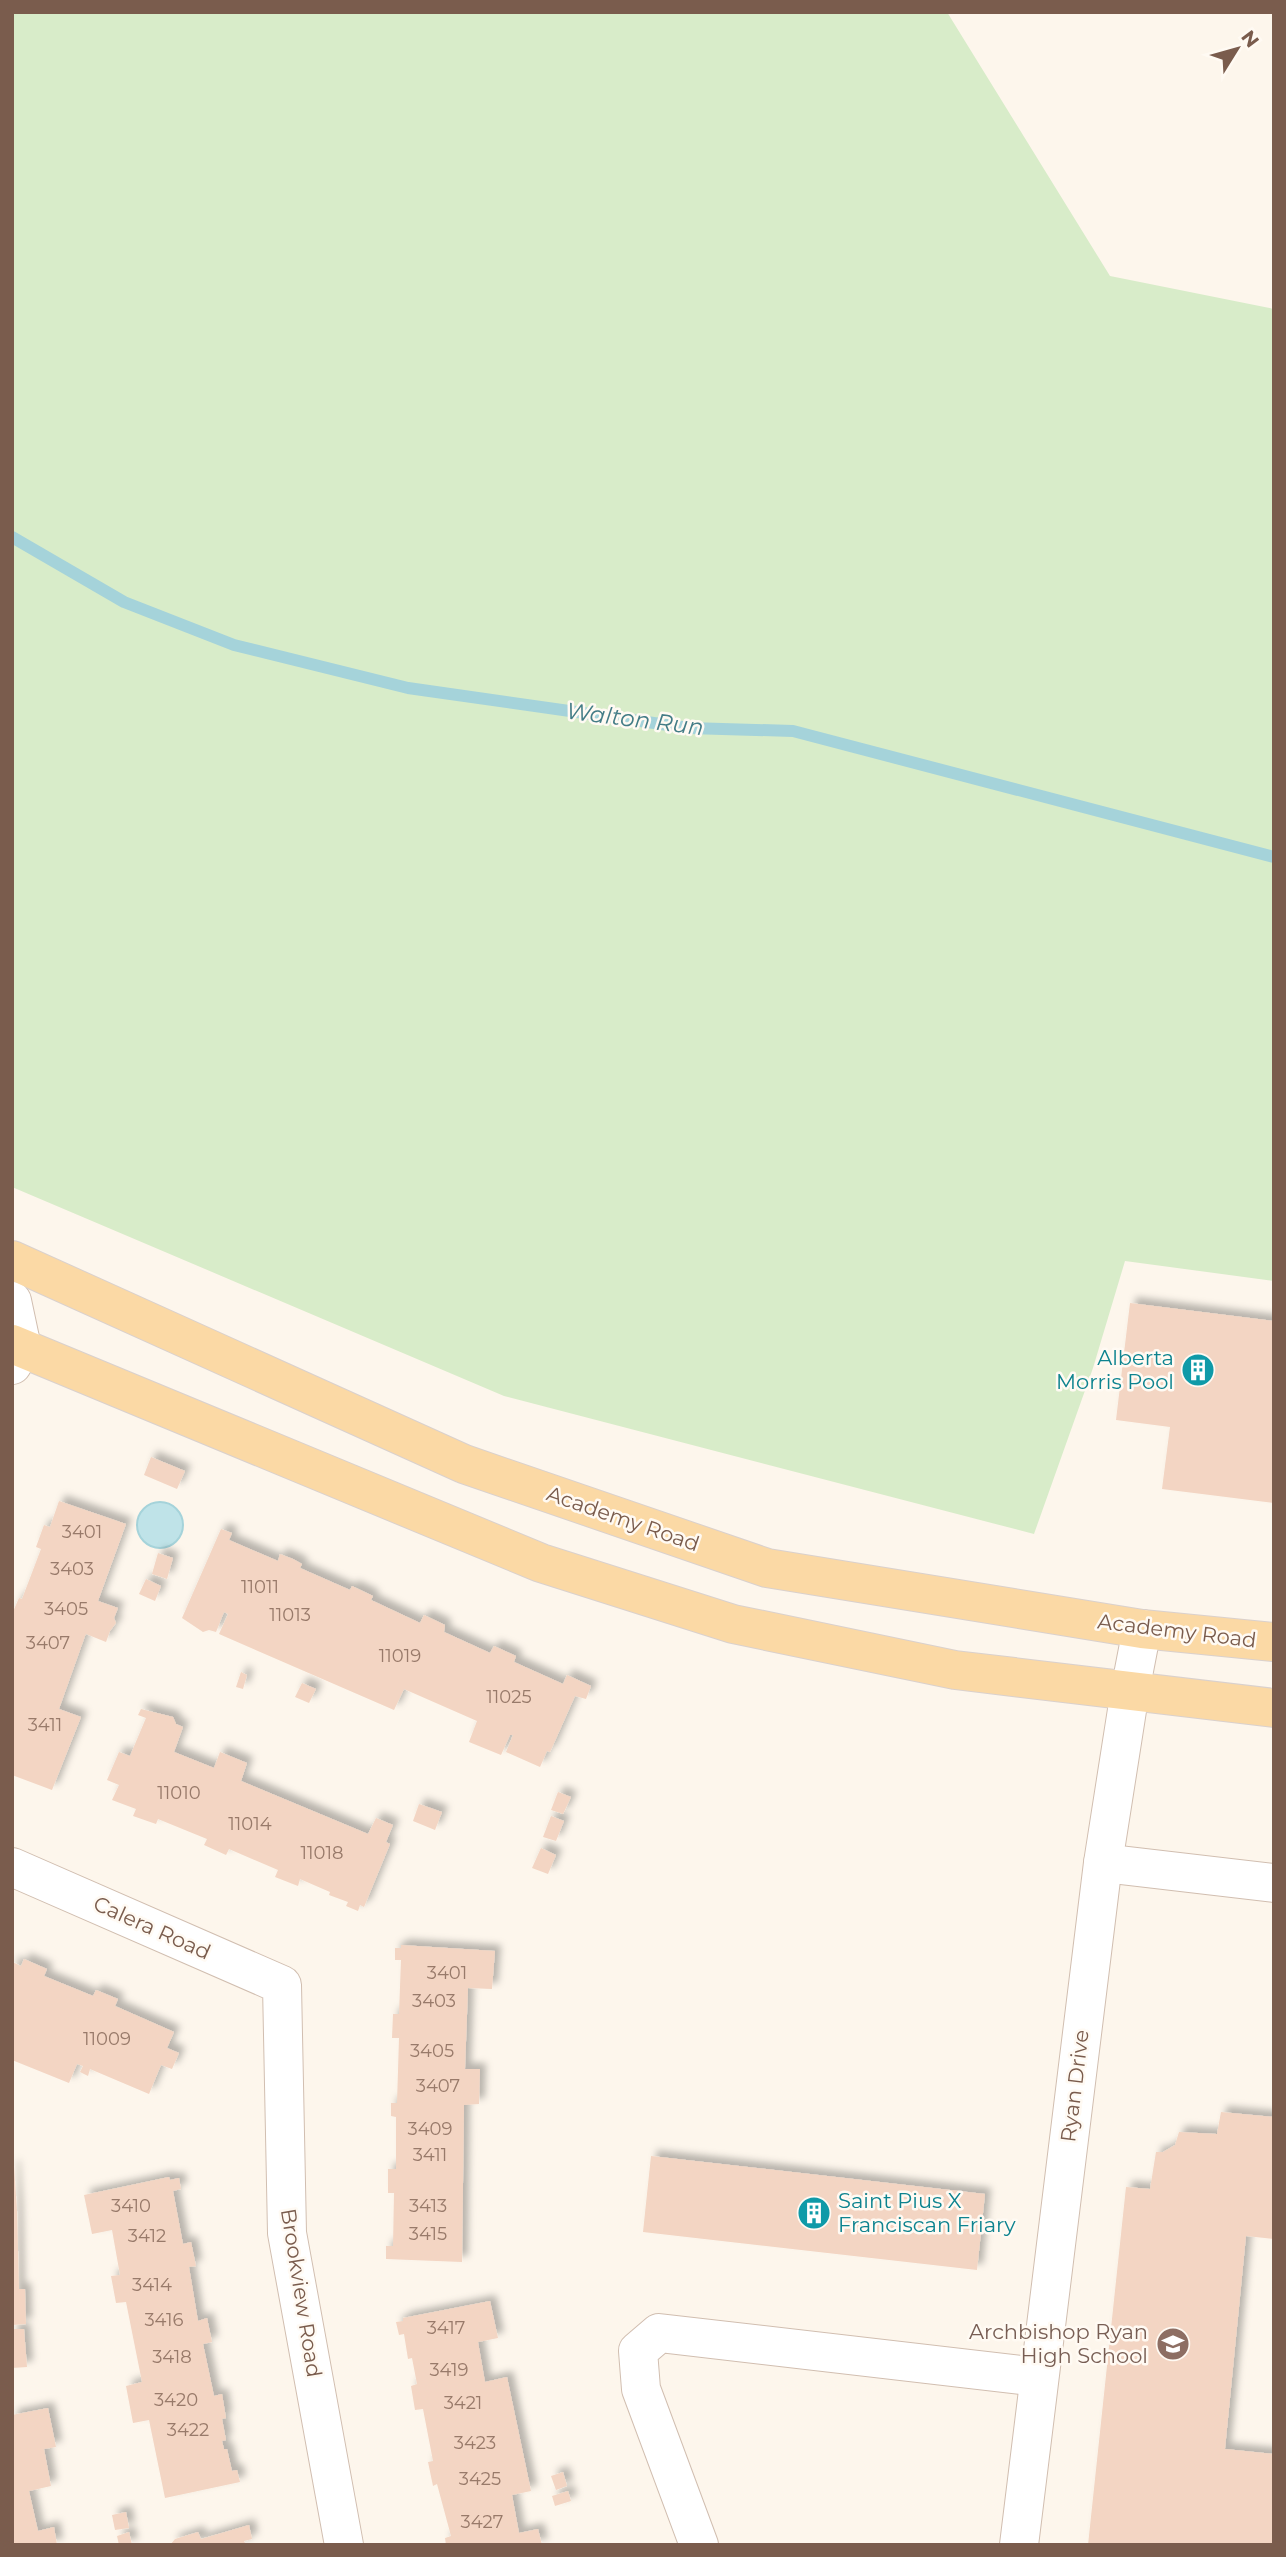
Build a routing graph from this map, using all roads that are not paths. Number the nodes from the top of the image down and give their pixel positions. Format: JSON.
{"nodes":[{"id":1,"x":12,"y":1260,"type":"edge"},
{"id":2,"x":12,"y":1301,"type":"edge"},
{"id":3,"x":15,"y":1352,"type":"edge"},
{"id":4,"x":1142,"y":1629,"type":"junction"},
{"id":5,"x":1274,"y":1642,"type":"edge"},
{"id":6,"x":1130,"y":1691,"type":"junction"},
{"id":7,"x":1274,"y":1708,"type":"edge"},
{"id":8,"x":1103,"y":1863,"type":"junction"},
{"id":9,"x":12,"y":1867,"type":"edge"},
{"id":10,"x":1274,"y":1883,"type":"edge"},
{"id":11,"x":282,"y":1996,"type":"joint"},
{"id":12,"x":1038,"y":2377,"type":"junction"},
{"id":13,"x":344,"y":2545,"type":"edge"},
{"id":14,"x":699,"y":2545,"type":"edge"},
{"id":15,"x":1019,"y":2545,"type":"edge"}],
"edges":[{"from":1,"to":4,"type":"main road","name":"Academy Road"},
{"from":2,"to":3,"type":"street"},
{"from":3,"to":6,"type":"main road"},
{"from":4,"to":5,"type":"main road","name":"Academy Road"},
{"from":4,"to":6,"type":"street","name":"Ryan Drive"},
{"from":6,"to":7,"type":"main road"},
{"from":6,"to":8,"type":"street","name":"Ryan Drive"},
{"from":8,"to":10,"type":"street"},
{"from":8,"to":12,"type":"street","name":"Ryan Drive"},
{"from":9,"to":11,"type":"street","name":"Calera Road"},
{"from":11,"to":13,"type":"street","name":"Brookview Road"},
{"from":12,"to":14,"type":"street"},
{"from":12,"to":15,"type":"street","name":"Ryan Drive"}]}
